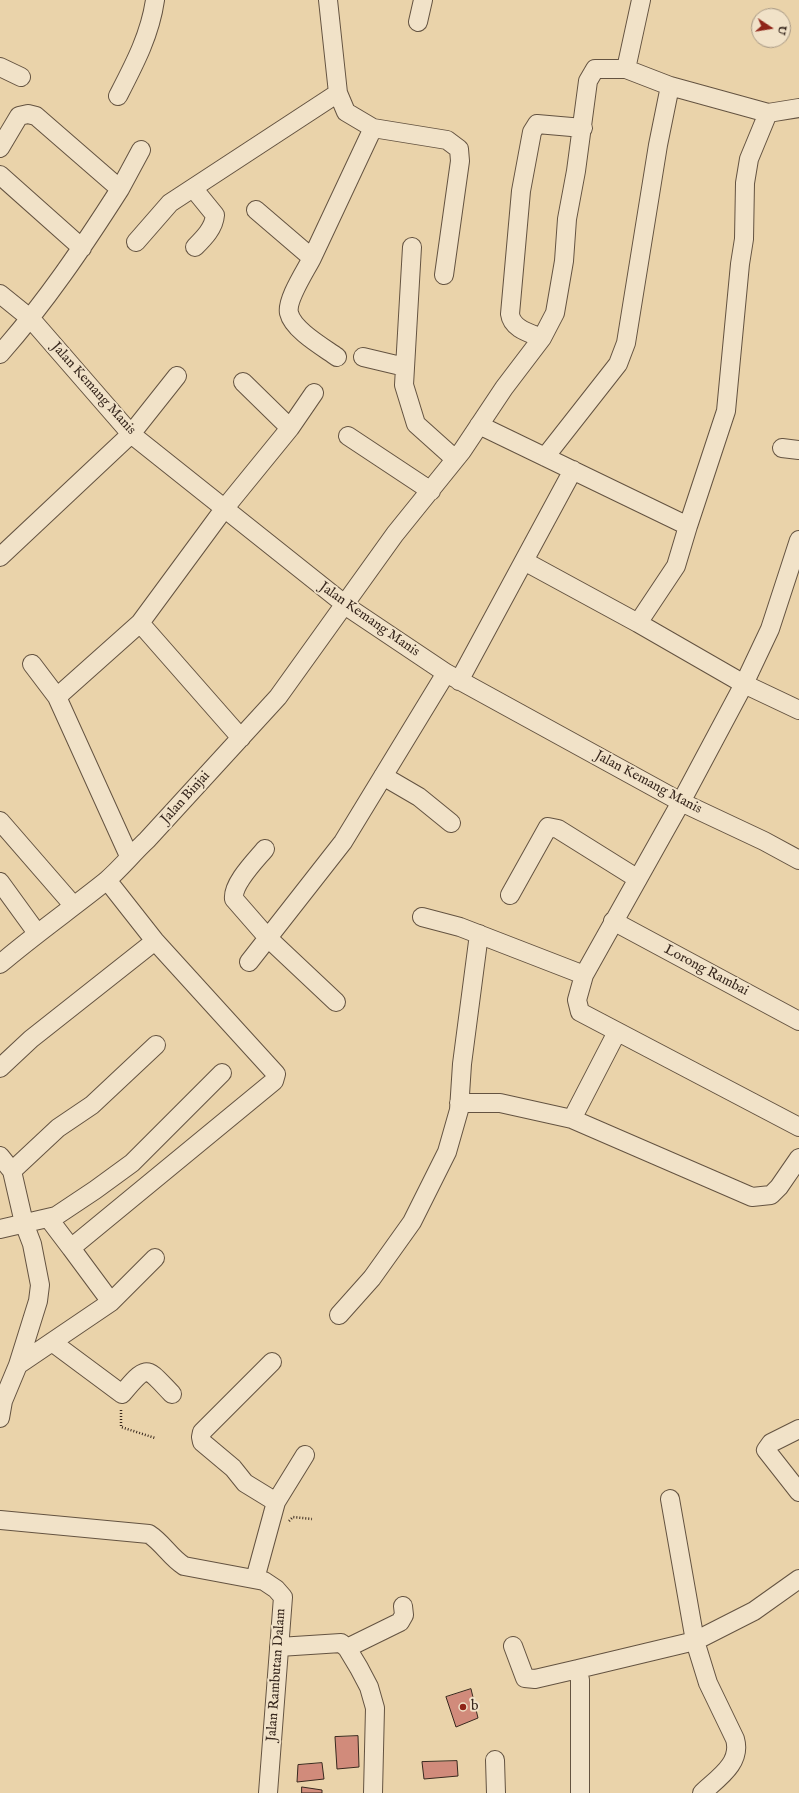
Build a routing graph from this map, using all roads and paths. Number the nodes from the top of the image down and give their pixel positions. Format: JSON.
{"nodes":[{"id":1,"x":155,"y":0,"type":"edge"},
{"id":2,"x":328,"y":0,"type":"edge"},
{"id":3,"x":423,"y":0,"type":"edge"},
{"id":4,"x":641,"y":0,"type":"edge"},
{"id":5,"x":418,"y":22,"type":"dead end"},
{"id":6,"x":0,"y":68,"type":"edge"},
{"id":7,"x":626,"y":69,"type":"junction"},
{"id":8,"x":21,"y":77,"type":"dead end"},
{"id":9,"x":670,"y":86,"type":"junction"},
{"id":10,"x":338,"y":93,"type":"junction"},
{"id":11,"x":118,"y":96,"type":"dead end"},
{"id":12,"x":799,"y":108,"type":"edge"},
{"id":13,"x":768,"y":113,"type":"junction"},
{"id":14,"x":373,"y":128,"type":"junction"},
{"id":15,"x":583,"y":128,"type":"junction"},
{"id":16,"x":0,"y":148,"type":"edge"},
{"id":17,"x":141,"y":150,"type":"dead end"},
{"id":18,"x":0,"y":175,"type":"edge"},
{"id":19,"x":193,"y":188,"type":"junction"},
{"id":20,"x":120,"y":189,"type":"junction"},
{"id":21,"x":256,"y":210,"type":"dead end"},
{"id":22,"x":136,"y":242,"type":"dead end"},
{"id":23,"x":195,"y":247,"type":"dead end"},
{"id":24,"x":412,"y":247,"type":"dead end"},
{"id":25,"x":82,"y":248,"type":"junction"},
{"id":26,"x":312,"y":258,"type":"junction"},
{"id":27,"x":444,"y":275,"type":"dead end"},
{"id":28,"x":0,"y":294,"type":"edge"},
{"id":29,"x":31,"y":319,"type":"junction"},
{"id":30,"x":542,"y":338,"type":"junction"},
{"id":31,"x":0,"y":354,"type":"edge"},
{"id":32,"x":337,"y":357,"type":"dead end"},
{"id":33,"x":363,"y":357,"type":"dead end"},
{"id":34,"x":405,"y":367,"type":"junction"},
{"id":35,"x":177,"y":376,"type":"dead end"},
{"id":36,"x":243,"y":382,"type":"dead end"},
{"id":37,"x":314,"y":393,"type":"dead end"},
{"id":38,"x":479,"y":425,"type":"junction"},
{"id":39,"x":290,"y":428,"type":"junction"},
{"id":40,"x":131,"y":434,"type":"junction"},
{"id":41,"x":348,"y":436,"type":"dead end"},
{"id":42,"x":545,"y":457,"type":"junction"},
{"id":43,"x":455,"y":459,"type":"junction"},
{"id":44,"x":573,"y":470,"type":"junction"},
{"id":45,"x":431,"y":491,"type":"junction"},
{"id":46,"x":224,"y":509,"type":"junction"},
{"id":47,"x":688,"y":526,"type":"junction"},
{"id":48,"x":799,"y":540,"type":"edge"},
{"id":49,"x":0,"y":557,"type":"edge"},
{"id":50,"x":524,"y":561,"type":"junction"},
{"id":51,"x":345,"y":606,"type":"junction"},
{"id":52,"x":140,"y":623,"type":"junction"},
{"id":53,"x":638,"y":623,"type":"junction"},
{"id":54,"x":32,"y":664,"type":"dead end"},
{"id":55,"x":453,"y":677,"type":"junction"},
{"id":56,"x":744,"y":684,"type":"junction"},
{"id":57,"x":57,"y":697,"type":"junction"},
{"id":58,"x":799,"y":710,"type":"edge"},
{"id":59,"x":241,"y":738,"type":"junction"},
{"id":60,"x":383,"y":776,"type":"junction"},
{"id":61,"x":681,"y":802,"type":"junction"},
{"id":62,"x":0,"y":821,"type":"edge"},
{"id":63,"x":451,"y":823,"type":"dead end"},
{"id":64,"x":265,"y":850,"type":"dead end"},
{"id":65,"x":130,"y":856,"type":"junction"},
{"id":66,"x":799,"y":860,"type":"edge"},
{"id":67,"x":638,"y":879,"type":"junction"},
{"id":68,"x":107,"y":880,"type":"junction"},
{"id":69,"x":0,"y":882,"type":"edge"},
{"id":70,"x":510,"y":895,"type":"dead end"},
{"id":71,"x":73,"y":905,"type":"junction"},
{"id":72,"x":422,"y":916,"type":"dead end"},
{"id":73,"x":613,"y":921,"type":"junction"},
{"id":74,"x":37,"y":933,"type":"junction"},
{"id":75,"x":479,"y":934,"type":"junction"},
{"id":76,"x":268,"y":938,"type":"junction"},
{"id":77,"x":155,"y":942,"type":"junction"},
{"id":78,"x":249,"y":962,"type":"dead end"},
{"id":79,"x":0,"y":964,"type":"edge"},
{"id":80,"x":584,"y":975,"type":"junction"},
{"id":81,"x":336,"y":1002,"type":"dead end"},
{"id":82,"x":799,"y":1021,"type":"edge"},
{"id":83,"x":617,"y":1032,"type":"junction"},
{"id":84,"x":156,"y":1045,"type":"dead end"},
{"id":85,"x":0,"y":1068,"type":"edge"},
{"id":86,"x":222,"y":1073,"type":"dead end"},
{"id":87,"x":460,"y":1103,"type":"junction"},
{"id":88,"x":572,"y":1119,"type":"junction"},
{"id":89,"x":799,"y":1127,"type":"edge"},
{"id":90,"x":0,"y":1156,"type":"edge"},
{"id":91,"x":799,"y":1158,"type":"edge"},
{"id":92,"x":12,"y":1171,"type":"junction"},
{"id":93,"x":49,"y":1219,"type":"junction"},
{"id":94,"x":24,"y":1223,"type":"junction"},
{"id":95,"x":0,"y":1229,"type":"edge"},
{"id":96,"x":71,"y":1248,"type":"junction"},
{"id":97,"x":155,"y":1258,"type":"dead end"},
{"id":98,"x":111,"y":1302,"type":"junction"},
{"id":99,"x":339,"y":1315,"type":"dead end"},
{"id":100,"x":52,"y":1342,"type":"junction"},
{"id":101,"x":272,"y":1362,"type":"dead end"},
{"id":102,"x":18,"y":1365,"type":"junction"},
{"id":103,"x":122,"y":1394,"type":"junction"},
{"id":104,"x":172,"y":1394,"type":"dead end"},
{"id":105,"x":0,"y":1418,"type":"edge"},
{"id":106,"x":799,"y":1429,"type":"edge"},
{"id":107,"x":155,"y":1438,"type":"dead end"},
{"id":108,"x":306,"y":1455,"type":"dead end"},
{"id":109,"x":799,"y":1492,"type":"edge"},
{"id":110,"x":670,"y":1499,"type":"dead end"},
{"id":111,"x":276,"y":1502,"type":"junction"},
{"id":112,"x":312,"y":1519,"type":"dead end"},
{"id":113,"x":0,"y":1520,"type":"edge"},
{"id":114,"x":288,"y":1522,"type":"dead end"},
{"id":115,"x":254,"y":1579,"type":"junction"},
{"id":116,"x":799,"y":1579,"type":"edge"},
{"id":117,"x":403,"y":1606,"type":"dead end"},
{"id":118,"x":695,"y":1641,"type":"junction"},
{"id":119,"x":513,"y":1646,"type":"dead end"},
{"id":120,"x":279,"y":1647,"type":"junction"},
{"id":121,"x":347,"y":1648,"type":"junction"},
{"id":122,"x":578,"y":1669,"type":"junction"},
{"id":123,"x":495,"y":1760,"type":"dead end"},
{"id":124,"x":268,"y":1793,"type":"edge"},
{"id":125,"x":373,"y":1793,"type":"edge"},
{"id":126,"x":496,"y":1793,"type":"edge"},
{"id":127,"x":580,"y":1793,"type":"edge"},
{"id":128,"x":702,"y":1793,"type":"edge"}],
"edges":[{"from":1,"to":11,"type":"street"},
{"from":2,"to":10,"type":"street"},
{"from":3,"to":5,"type":"street"},
{"from":4,"to":7,"type":"street"},
{"from":6,"to":8,"type":"street"},
{"from":7,"to":9,"type":"street"},
{"from":7,"to":15,"type":"street","name":"Jalan Binjai"},
{"from":9,"to":13,"type":"street"},
{"from":9,"to":42,"type":"street"},
{"from":10,"to":14,"type":"street"},
{"from":10,"to":19,"type":"street"},
{"from":12,"to":13,"type":"street"},
{"from":13,"to":47,"type":"street"},
{"from":14,"to":26,"type":"street"},
{"from":14,"to":27,"type":"street"},
{"from":15,"to":30,"type":"street","name":"Jalan Binjai"},
{"from":15,"to":30,"type":"street"},
{"from":16,"to":20,"type":"street"},
{"from":17,"to":20,"type":"street"},
{"from":18,"to":25,"type":"street"},
{"from":19,"to":22,"type":"street"},
{"from":19,"to":23,"type":"street"},
{"from":20,"to":25,"type":"street"},
{"from":21,"to":26,"type":"street"},
{"from":24,"to":34,"type":"street"},
{"from":25,"to":29,"type":"street"},
{"from":26,"to":32,"type":"street"},
{"from":28,"to":29,"type":"street","name":"Jalan Kemang Manis"},
{"from":29,"to":31,"type":"street"},
{"from":29,"to":40,"type":"street","name":"Jalan Kemang Manis"},
{"from":30,"to":38,"type":"street","name":"Jalan Binjai"},
{"from":33,"to":34,"type":"street"},
{"from":34,"to":43,"type":"street"},
{"from":35,"to":40,"type":"street"},
{"from":36,"to":39,"type":"street"},
{"from":37,"to":39,"type":"street"},
{"from":38,"to":42,"type":"street"},
{"from":38,"to":43,"type":"street","name":"Jalan Binjai"},
{"from":39,"to":46,"type":"street"},
{"from":40,"to":46,"type":"street","name":"Jalan Kemang Manis"},
{"from":40,"to":49,"type":"street"},
{"from":41,"to":45,"type":"street"},
{"from":42,"to":44,"type":"street"},
{"from":43,"to":45,"type":"street","name":"Jalan Binjai"},
{"from":44,"to":47,"type":"street"},
{"from":44,"to":50,"type":"street"},
{"from":45,"to":51,"type":"street","name":"Jalan Binjai"},
{"from":46,"to":51,"type":"street","name":"Jalan Kemang Manis"},
{"from":46,"to":52,"type":"street"},
{"from":47,"to":53,"type":"street"},
{"from":48,"to":56,"type":"street"},
{"from":50,"to":53,"type":"street"},
{"from":50,"to":55,"type":"street"},
{"from":51,"to":55,"type":"street","name":"Jalan Kemang Manis"},
{"from":51,"to":59,"type":"street","name":"Jalan Binjai"},
{"from":52,"to":57,"type":"street"},
{"from":52,"to":59,"type":"street"},
{"from":53,"to":56,"type":"street"},
{"from":54,"to":57,"type":"street"},
{"from":55,"to":60,"type":"street"},
{"from":55,"to":61,"type":"street","name":"Jalan Kemang Manis"},
{"from":56,"to":58,"type":"street"},
{"from":56,"to":61,"type":"street"},
{"from":57,"to":65,"type":"street"},
{"from":59,"to":65,"type":"street","name":"Jalan Binjai"},
{"from":60,"to":63,"type":"street"},
{"from":60,"to":76,"type":"street"},
{"from":61,"to":66,"type":"street","name":"Jalan Kemang Manis"},
{"from":61,"to":67,"type":"street"},
{"from":62,"to":71,"type":"street"},
{"from":64,"to":76,"type":"street"},
{"from":65,"to":68,"type":"street","name":"Jalan Binjai"},
{"from":67,"to":70,"type":"street"},
{"from":67,"to":73,"type":"street"},
{"from":68,"to":71,"type":"street","name":"Jalan Binjai"},
{"from":68,"to":77,"type":"street"},
{"from":69,"to":74,"type":"street"},
{"from":71,"to":74,"type":"street","name":"Jalan Binjai"},
{"from":72,"to":75,"type":"street"},
{"from":73,"to":80,"type":"street"},
{"from":73,"to":82,"type":"street","name":"Lorong Rambai"},
{"from":74,"to":79,"type":"street","name":"Jalan Binjai"},
{"from":75,"to":80,"type":"street"},
{"from":75,"to":87,"type":"street"},
{"from":76,"to":78,"type":"street"},
{"from":76,"to":81,"type":"street"},
{"from":77,"to":85,"type":"street"},
{"from":77,"to":96,"type":"street"},
{"from":80,"to":83,"type":"street"},
{"from":83,"to":88,"type":"street"},
{"from":83,"to":89,"type":"street"},
{"from":84,"to":92,"type":"street"},
{"from":86,"to":93,"type":"street"},
{"from":87,"to":88,"type":"street"},
{"from":87,"to":99,"type":"street"},
{"from":88,"to":91,"type":"street"},
{"from":90,"to":92,"type":"street"},
{"from":92,"to":94,"type":"street"},
{"from":93,"to":94,"type":"street"},
{"from":93,"to":96,"type":"street"},
{"from":94,"to":95,"type":"street"},
{"from":94,"to":102,"type":"street"},
{"from":96,"to":98,"type":"street"},
{"from":97,"to":98,"type":"street"},
{"from":98,"to":100,"type":"street"},
{"from":100,"to":102,"type":"street"},
{"from":100,"to":103,"type":"street"},
{"from":101,"to":111,"type":"street"},
{"from":102,"to":105,"type":"street"},
{"from":103,"to":104,"type":"street"},
{"from":103,"to":107,"type":"path"},
{"from":106,"to":109,"type":"street"},
{"from":108,"to":111,"type":"street"},
{"from":110,"to":118,"type":"street"},
{"from":111,"to":115,"type":"street"},
{"from":112,"to":114,"type":"path"},
{"from":113,"to":115,"type":"street","name":"Jalan Rambutan Dalam"},
{"from":115,"to":120,"type":"street","name":"Jalan Rambutan Dalam"},
{"from":116,"to":118,"type":"street"},
{"from":117,"to":121,"type":"street"},
{"from":118,"to":122,"type":"street"},
{"from":118,"to":128,"type":"street"},
{"from":119,"to":122,"type":"street"},
{"from":120,"to":121,"type":"street"},
{"from":120,"to":124,"type":"street","name":"Jalan Rambutan Dalam"},
{"from":121,"to":125,"type":"street"},
{"from":122,"to":127,"type":"street"},
{"from":123,"to":126,"type":"street"}]}
